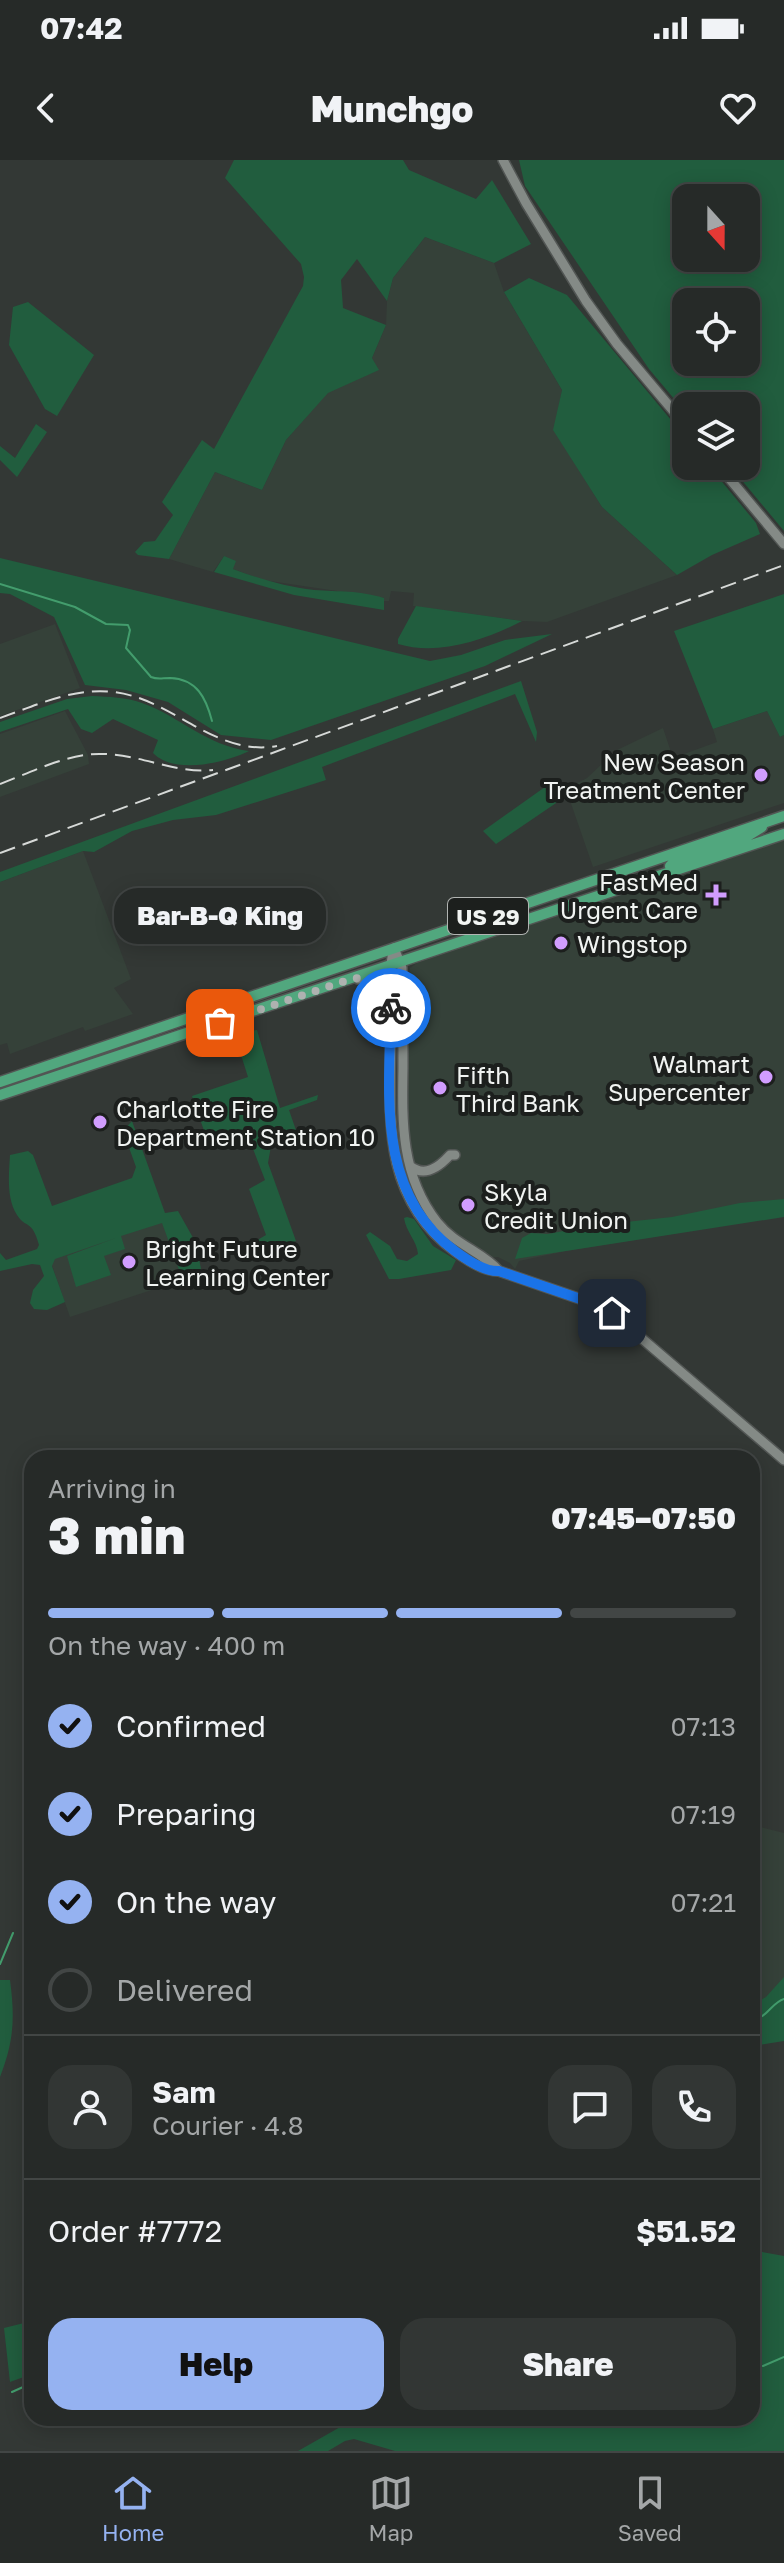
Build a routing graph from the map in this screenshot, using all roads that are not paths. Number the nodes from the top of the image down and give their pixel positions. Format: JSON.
{"nodes":[{"id":1,"x":503,"y":160,"type":"edge"},
{"id":2,"x":672,"y":409,"type":"edge"},
{"id":3,"x":731,"y":480,"type":"edge"},
{"id":4,"x":784,"y":544,"type":"edge"},
{"id":5,"x":784,"y":816,"type":"edge"},
{"id":6,"x":764,"y":822,"type":"junction"},
{"id":7,"x":784,"y":834,"type":"edge"},
{"id":8,"x":671,"y":872,"type":"junction"},
{"id":9,"x":394,"y":948,"type":"junction"},
{"id":10,"x":397,"y":963,"type":"junction"},
{"id":11,"x":354,"y":978,"type":"junction"},
{"id":12,"x":237,"y":1002,"type":"junction"},
{"id":13,"x":391,"y":1007,"type":"junction"},
{"id":14,"x":161,"y":1027,"type":"junction"},
{"id":15,"x":166,"y":1039,"type":"junction"},
{"id":16,"x":98,"y":1062,"type":"junction"},
{"id":17,"x":0,"y":1082,"type":"edge"},
{"id":18,"x":0,"y":1095,"type":"edge"},
{"id":19,"x":455,"y":1155,"type":"dead end"},
{"id":20,"x":407,"y":1162,"type":"junction"},
{"id":21,"x":499,"y":1271,"type":"junction"},
{"id":22,"x":784,"y":1460,"type":"edge"}],
"edges":[{"from":1,"to":2,"type":"street"},
{"from":3,"to":4,"type":"street"},
{"from":5,"to":6,"type":"main road","number":"US 29"},
{"from":6,"to":8,"type":"main road"},
{"from":6,"to":9,"type":"main road","number":"US 29"},
{"from":7,"to":8,"type":"main road","number":"US 29"},
{"from":8,"to":10,"type":"main road","number":"US 29"},
{"from":9,"to":10,"type":"street"},
{"from":9,"to":12,"type":"main road","number":"US 29"},
{"from":10,"to":11,"type":"main road","number":"US 29"},
{"from":10,"to":13,"type":"street"},
{"from":10,"to":20,"type":"street"},
{"from":11,"to":13,"type":"street"},
{"from":11,"to":15,"type":"main road","number":"US 29"},
{"from":12,"to":14,"type":"main road","number":"US 29"},
{"from":12,"to":15,"type":"main road"},
{"from":13,"to":21,"type":"street"},
{"from":14,"to":16,"type":"main road"},
{"from":14,"to":17,"type":"main road","number":"US 29"},
{"from":15,"to":16,"type":"main road","number":"US 29"},
{"from":16,"to":18,"type":"main road","number":"US 29"},
{"from":19,"to":20,"type":"street"},
{"from":20,"to":21,"type":"street"},
{"from":21,"to":22,"type":"street"}]}
